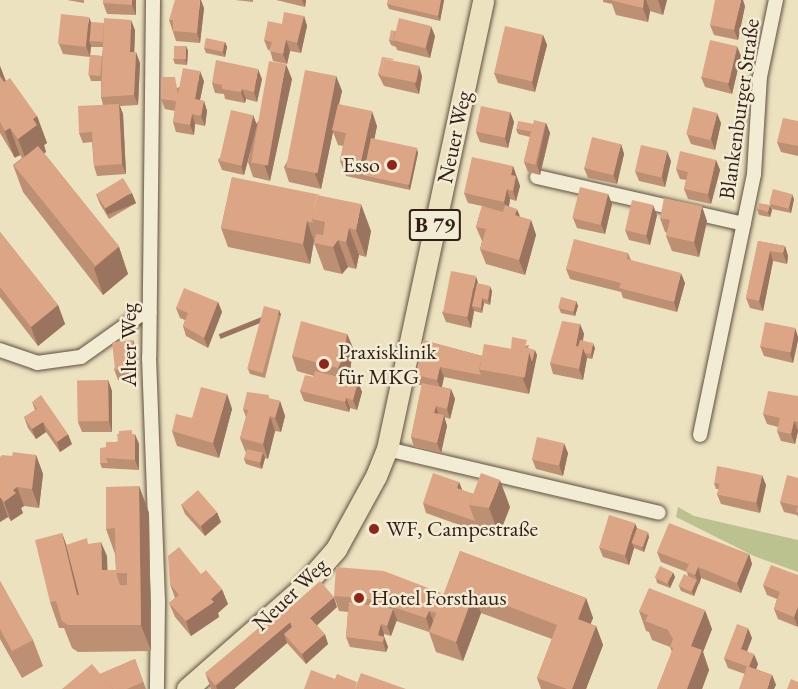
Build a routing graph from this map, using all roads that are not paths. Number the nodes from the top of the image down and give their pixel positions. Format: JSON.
{"nodes":[{"id":1,"x":153,"y":0,"type":"edge"},
{"id":2,"x":483,"y":0,"type":"edge"},
{"id":3,"x":776,"y":0,"type":"edge"},
{"id":4,"x":537,"y":177,"type":"dead end"},
{"id":5,"x":744,"y":224,"type":"junction"},
{"id":6,"x":150,"y":312,"type":"junction"},
{"id":7,"x":0,"y":350,"type":"edge"},
{"id":8,"x":700,"y":435,"type":"dead end"},
{"id":9,"x":387,"y":449,"type":"junction"},
{"id":10,"x":659,"y":513,"type":"dead end"},
{"id":11,"x":157,"y":689,"type":"edge"},
{"id":12,"x":187,"y":689,"type":"edge"}],
"edges":[{"from":1,"to":6,"type":"street","name":"Alter Weg"},
{"from":2,"to":9,"type":"main road","name":"Neuer Weg","number":"B 79"},
{"from":3,"to":5,"type":"street","name":"Blankenburger Straße"},
{"from":4,"to":5,"type":"street","name":"Blankenburger Straße"},
{"from":5,"to":8,"type":"street","name":"Blankenburger Straße"},
{"from":6,"to":7,"type":"street"},
{"from":6,"to":11,"type":"street","name":"Alter Weg"},
{"from":9,"to":10,"type":"street"},
{"from":9,"to":12,"type":"main road","name":"Neuer Weg","number":"B 79"}]}
